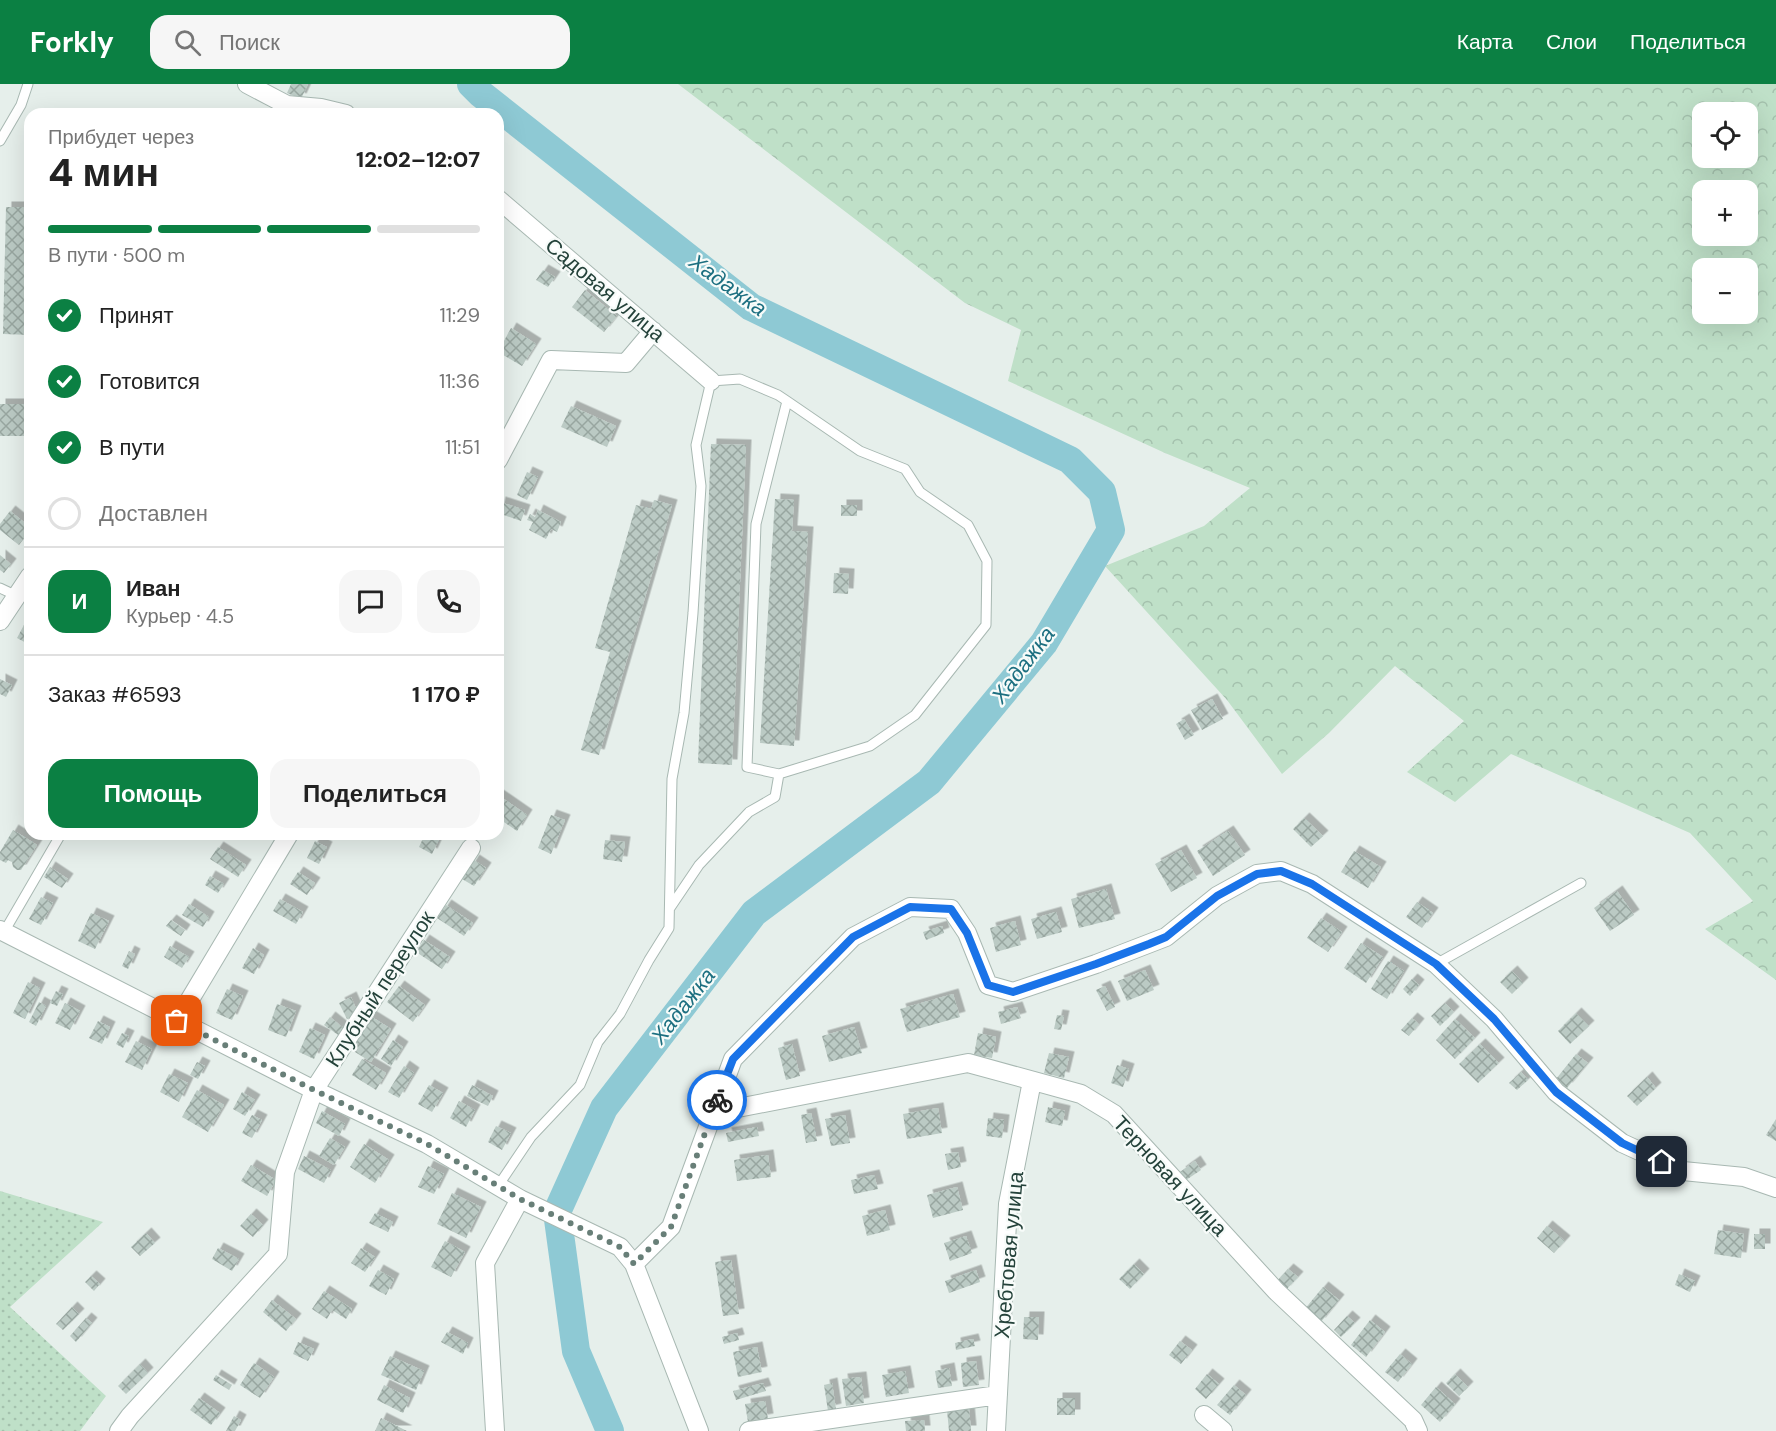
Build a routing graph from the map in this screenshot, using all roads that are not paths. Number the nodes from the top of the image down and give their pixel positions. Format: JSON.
{"nodes":[{"id":1,"x":28,"y":84,"type":"edge"},
{"id":2,"x":247,"y":84,"type":"edge"},
{"id":3,"x":283,"y":108,"type":"edge"},
{"id":4,"x":0,"y":141,"type":"edge"},
{"id":5,"x":504,"y":204,"type":"edge"},
{"id":6,"x":653,"y":331,"type":"junction"},
{"id":7,"x":711,"y":381,"type":"junction"},
{"id":8,"x":787,"y":401,"type":"junction"},
{"id":9,"x":504,"y":449,"type":"edge"},
{"id":10,"x":24,"y":585,"type":"edge"},
{"id":11,"x":0,"y":588,"type":"edge"},
{"id":12,"x":17,"y":596,"type":"junction"},
{"id":13,"x":0,"y":621,"type":"edge"},
{"id":14,"x":779,"y":774,"type":"junction"},
{"id":15,"x":57,"y":840,"type":"edge"},
{"id":16,"x":285,"y":840,"type":"edge"},
{"id":17,"x":471,"y":848,"type":"dead end"},
{"id":18,"x":1581,"y":883,"type":"dead end"},
{"id":19,"x":669,"y":909,"type":"junction"},
{"id":20,"x":2,"y":931,"type":"edge"},
{"id":21,"x":1436,"y":964,"type":"junction"},
{"id":22,"x":177,"y":1021,"type":"junction"},
{"id":23,"x":1032,"y":1081,"type":"junction"},
{"id":24,"x":314,"y":1090,"type":"junction"},
{"id":25,"x":712,"y":1113,"type":"junction"},
{"id":26,"x":498,"y":1186,"type":"junction"},
{"id":27,"x":1776,"y":1188,"type":"edge"},
{"id":28,"x":520,"y":1199,"type":"junction"},
{"id":29,"x":634,"y":1264,"type":"junction"},
{"id":30,"x":998,"y":1395,"type":"junction"},
{"id":31,"x":1204,"y":1415,"type":"dead end"},
{"id":32,"x":119,"y":1431,"type":"edge"},
{"id":33,"x":495,"y":1431,"type":"edge"},
{"id":34,"x":699,"y":1431,"type":"edge"},
{"id":35,"x":749,"y":1431,"type":"edge"},
{"id":36,"x":996,"y":1431,"type":"edge"},
{"id":37,"x":1223,"y":1431,"type":"edge"},
{"id":38,"x":1418,"y":1431,"type":"edge"}],
"edges":[{"from":1,"to":4,"type":"lane"},
{"from":2,"to":3,"type":"street"},
{"from":5,"to":6,"type":"street","name":"Садовая улица"},
{"from":6,"to":7,"type":"street","name":"Садовая улица"},
{"from":6,"to":9,"type":"street"},
{"from":7,"to":8,"type":"lane"},
{"from":7,"to":19,"type":"lane"},
{"from":8,"to":14,"type":"lane"},
{"from":8,"to":14,"type":"lane"},
{"from":10,"to":12,"type":"street"},
{"from":11,"to":12,"type":"lane"},
{"from":12,"to":13,"type":"street"},
{"from":14,"to":19,"type":"lane"},
{"from":15,"to":20,"type":"lane"},
{"from":16,"to":22,"type":"street"},
{"from":17,"to":24,"type":"street","name":"Клубный переулок"},
{"from":18,"to":21,"type":"lane"},
{"from":19,"to":26,"type":"lane"},
{"from":20,"to":22,"type":"street"},
{"from":21,"to":25,"type":"street"},
{"from":21,"to":27,"type":"street"},
{"from":22,"to":24,"type":"street"},
{"from":23,"to":25,"type":"street","name":"Терновая улица"},
{"from":23,"to":30,"type":"street","name":"Хребтовая улица"},
{"from":23,"to":38,"type":"street","name":"Терновая улица"},
{"from":24,"to":26,"type":"street"},
{"from":24,"to":32,"type":"street","name":"Клубный переулок"},
{"from":25,"to":29,"type":"street"},
{"from":26,"to":28,"type":"street"},
{"from":28,"to":29,"type":"street"},
{"from":28,"to":33,"type":"street"},
{"from":29,"to":34,"type":"street"},
{"from":30,"to":35,"type":"street"},
{"from":30,"to":36,"type":"street","name":"Хребтовая улица"},
{"from":31,"to":37,"type":"street"}]}
